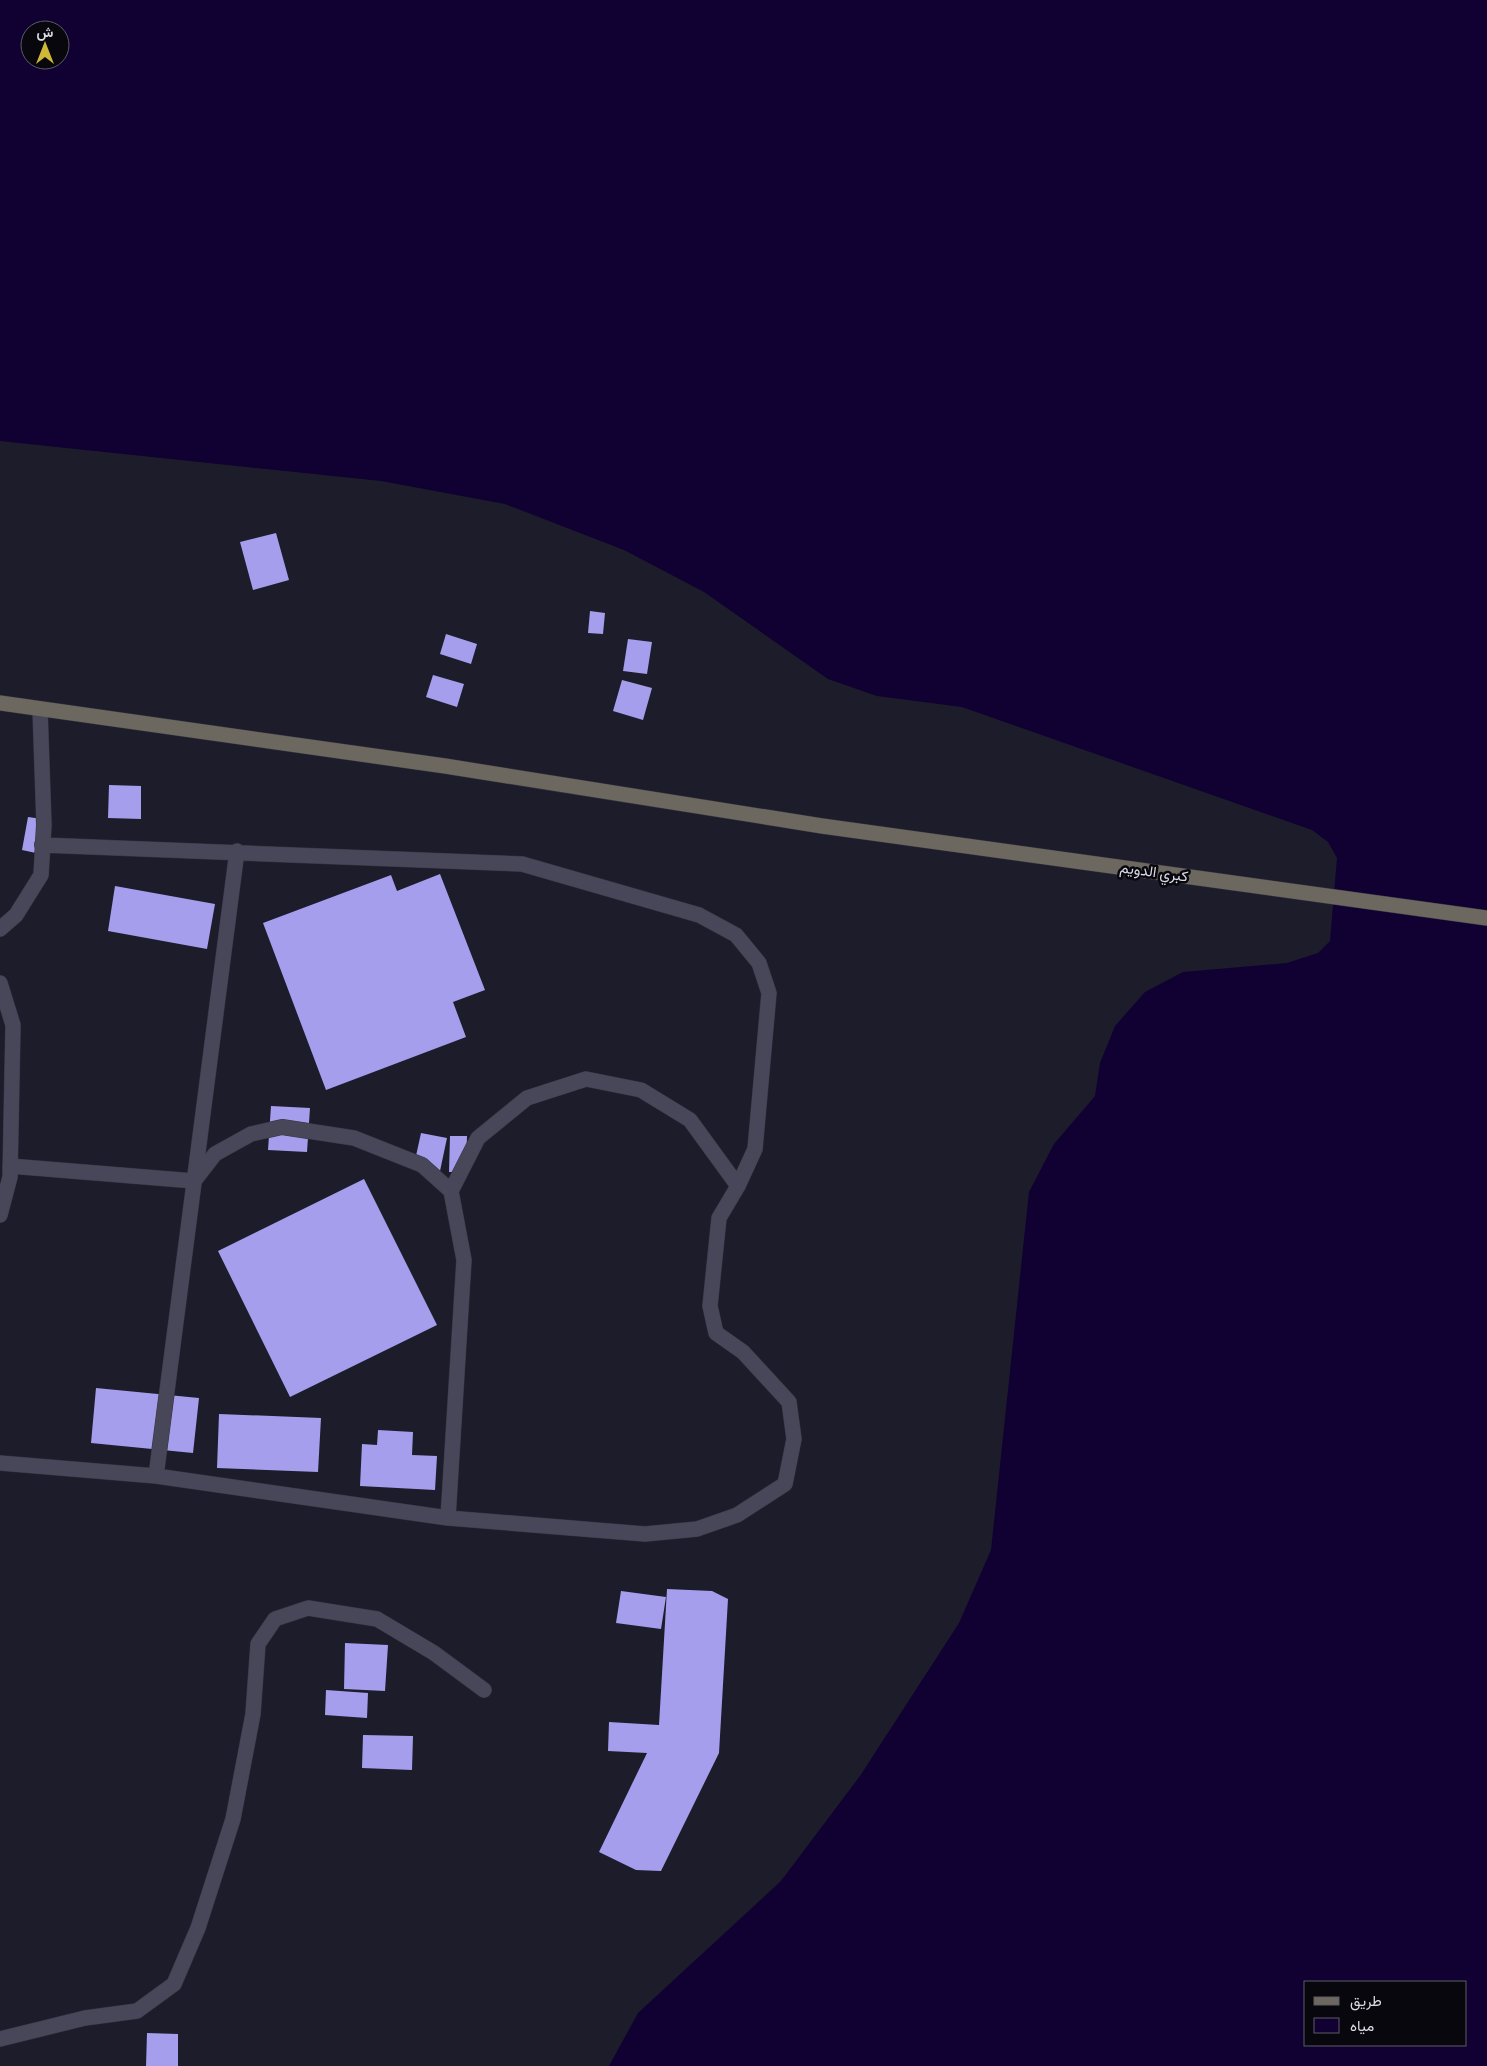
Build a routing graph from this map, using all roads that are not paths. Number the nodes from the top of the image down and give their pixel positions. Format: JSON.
{"nodes":[{"id":1,"x":0,"y":703,"type":"edge"},
{"id":2,"x":40,"y":708,"type":"junction"},
{"id":3,"x":42,"y":845,"type":"junction"},
{"id":4,"x":237,"y":851,"type":"junction"},
{"id":5,"x":1487,"y":918,"type":"edge"},
{"id":6,"x":0,"y":929,"type":"edge"},
{"id":7,"x":0,"y":984,"type":"edge"},
{"id":8,"x":10,"y":1166,"type":"junction"},
{"id":9,"x":194,"y":1181,"type":"junction"},
{"id":10,"x":738,"y":1186,"type":"junction"},
{"id":11,"x":451,"y":1191,"type":"junction"},
{"id":12,"x":0,"y":1216,"type":"edge"},
{"id":13,"x":0,"y":1464,"type":"edge"},
{"id":14,"x":156,"y":1476,"type":"junction"},
{"id":15,"x":448,"y":1518,"type":"junction"},
{"id":16,"x":484,"y":1690,"type":"dead end"},
{"id":17,"x":0,"y":2039,"type":"edge"}],
"edges":[{"from":1,"to":2,"type":"main road","name":"كبري الدويم"},
{"from":2,"to":3,"type":"street"},
{"from":2,"to":5,"type":"main road","name":"كبري الدويم"},
{"from":3,"to":4,"type":"street"},
{"from":3,"to":6,"type":"street"},
{"from":4,"to":9,"type":"street"},
{"from":4,"to":10,"type":"street"},
{"from":7,"to":8,"type":"street"},
{"from":8,"to":9,"type":"street"},
{"from":8,"to":12,"type":"street"},
{"from":9,"to":11,"type":"street"},
{"from":9,"to":14,"type":"street"},
{"from":10,"to":11,"type":"street"},
{"from":10,"to":15,"type":"street"},
{"from":11,"to":15,"type":"street"},
{"from":13,"to":14,"type":"street"},
{"from":14,"to":15,"type":"street"},
{"from":16,"to":17,"type":"street"}]}
